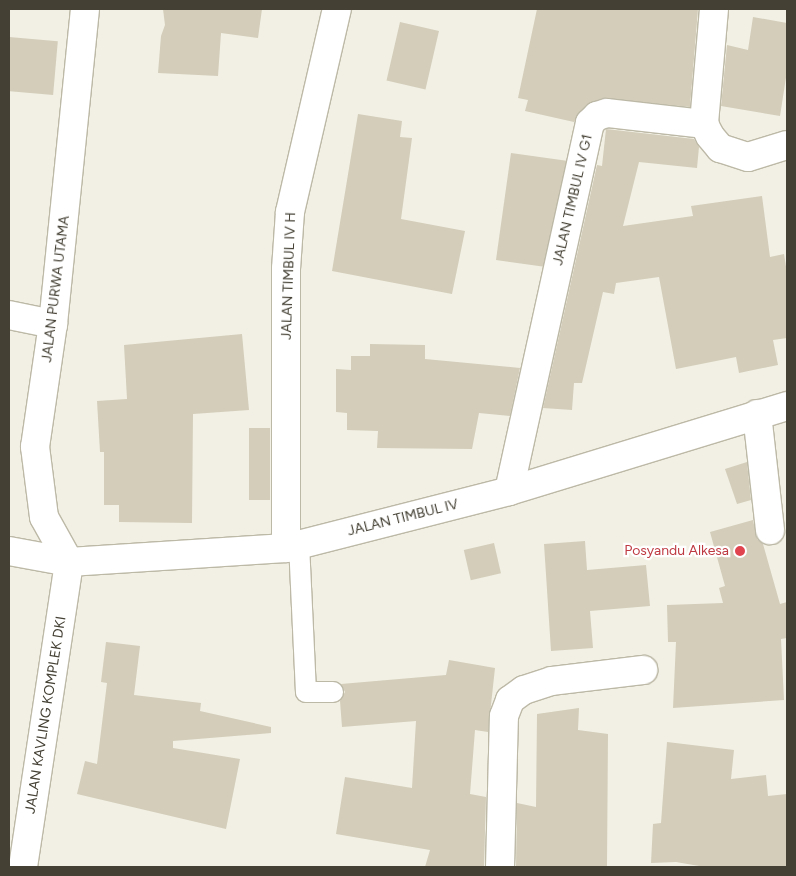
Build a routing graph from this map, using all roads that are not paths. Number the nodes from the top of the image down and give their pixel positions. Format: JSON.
{"nodes":[{"id":1,"x":85,"y":9,"type":"edge"},
{"id":2,"x":337,"y":9,"type":"edge"},
{"id":3,"x":714,"y":9,"type":"edge"},
{"id":4,"x":704,"y":124,"type":"junction"},
{"id":5,"x":787,"y":145,"type":"edge"},
{"id":6,"x":9,"y":315,"type":"edge"},
{"id":7,"x":53,"y":324,"type":"junction"},
{"id":8,"x":787,"y":406,"type":"edge"},
{"id":9,"x":757,"y":414,"type":"junction"},
{"id":10,"x":509,"y":491,"type":"junction"},
{"id":11,"x":770,"y":530,"type":"dead end"},
{"id":12,"x":292,"y":546,"type":"junction"},
{"id":13,"x":9,"y":551,"type":"edge"},
{"id":14,"x":69,"y":562,"type":"junction"},
{"id":15,"x":643,"y":670,"type":"dead end"},
{"id":16,"x":333,"y":692,"type":"dead end"},
{"id":17,"x":23,"y":867,"type":"edge"},
{"id":18,"x":500,"y":867,"type":"edge"}],
"edges":[{"from":1,"to":7,"type":"street","name":"JALAN PURWA UTAMA"},
{"from":2,"to":12,"type":"street","name":"JALAN TIMBUL IV H"},
{"from":3,"to":4,"type":"street"},
{"from":4,"to":5,"type":"street"},
{"from":4,"to":10,"type":"street","name":"JALAN TIMBUL IV G1"},
{"from":6,"to":7,"type":"street"},
{"from":7,"to":14,"type":"street","name":"JALAN PURWA UTAMA"},
{"from":8,"to":9,"type":"street","name":"JALAN TIMBUL IV"},
{"from":9,"to":10,"type":"street","name":"JALAN TIMBUL IV"},
{"from":9,"to":11,"type":"street"},
{"from":10,"to":12,"type":"street","name":"JALAN TIMBUL IV"},
{"from":12,"to":14,"type":"street","name":"JALAN TIMBUL IV"},
{"from":12,"to":16,"type":"lane"},
{"from":13,"to":14,"type":"street","name":"JALAN TIMBUL IV"},
{"from":14,"to":17,"type":"street","name":"JALAN KAVLING KOMPLEK DKI"},
{"from":15,"to":18,"type":"street"}]}
